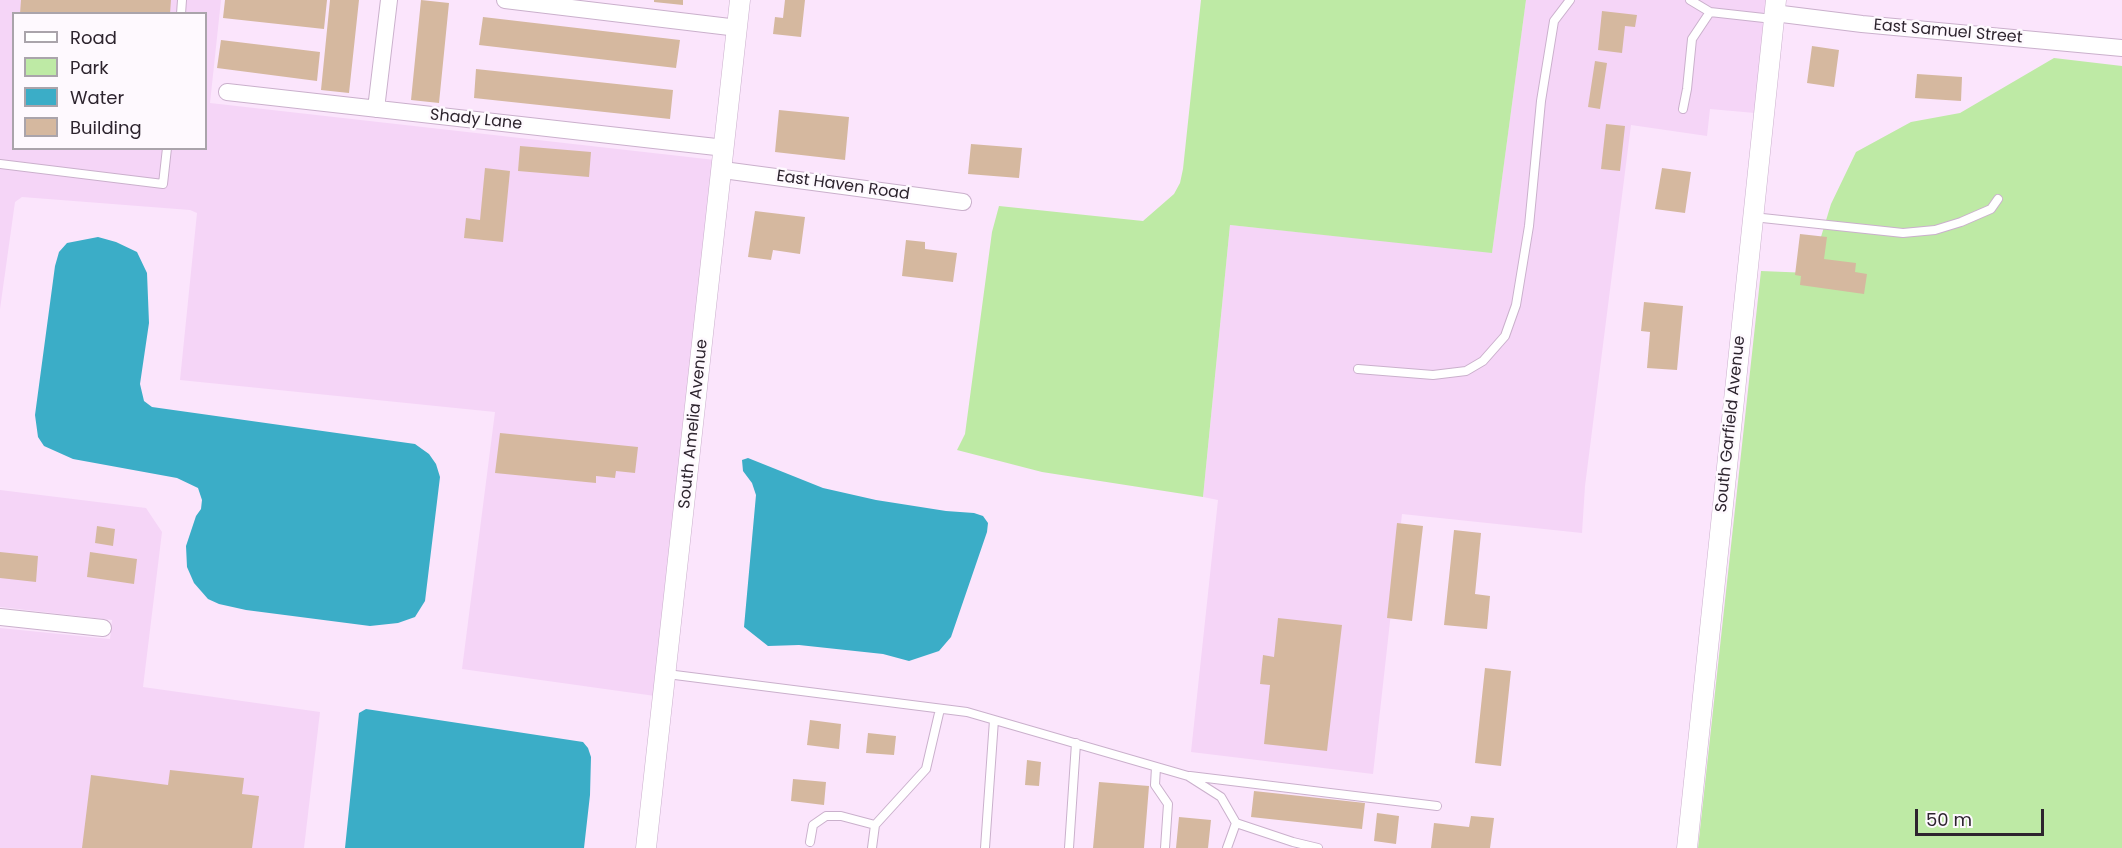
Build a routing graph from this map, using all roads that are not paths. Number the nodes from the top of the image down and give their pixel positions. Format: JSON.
{"nodes":[{"id":1,"x":389,"y":0,"type":"edge"},
{"id":2,"x":505,"y":0,"type":"edge"},
{"id":3,"x":740,"y":0,"type":"edge"},
{"id":4,"x":1570,"y":0,"type":"edge"},
{"id":5,"x":1690,"y":0,"type":"edge"},
{"id":6,"x":1775,"y":11,"type":"edge"},
{"id":7,"x":1710,"y":12,"type":"junction"},
{"id":8,"x":738,"y":28,"type":"junction"},
{"id":9,"x":2122,"y":48,"type":"edge"},
{"id":10,"x":227,"y":92,"type":"dead end"},
{"id":11,"x":376,"y":109,"type":"junction"},
{"id":12,"x":1683,"y":109,"type":"dead end"},
{"id":13,"x":725,"y":148,"type":"junction"},
{"id":14,"x":167,"y":150,"type":"edge"},
{"id":15,"x":0,"y":164,"type":"edge"},
{"id":16,"x":723,"y":170,"type":"junction"},
{"id":17,"x":1998,"y":199,"type":"dead end"},
{"id":18,"x":963,"y":202,"type":"dead end"},
{"id":19,"x":1753,"y":217,"type":"junction"},
{"id":20,"x":1358,"y":369,"type":"dead end"},
{"id":21,"x":0,"y":617,"type":"edge"},
{"id":22,"x":103,"y":628,"type":"dead end"},
{"id":23,"x":666,"y":674,"type":"junction"},
{"id":24,"x":940,"y":709,"type":"junction"},
{"id":25,"x":994,"y":720,"type":"junction"},
{"id":26,"x":1076,"y":743,"type":"junction"},
{"id":27,"x":1156,"y":766,"type":"junction"},
{"id":28,"x":1188,"y":776,"type":"junction"},
{"id":29,"x":1437,"y":806,"type":"dead end"},
{"id":30,"x":1236,"y":823,"type":"junction"},
{"id":31,"x":875,"y":825,"type":"junction"},
{"id":32,"x":810,"y":842,"type":"dead end"},
{"id":33,"x":646,"y":848,"type":"edge"},
{"id":34,"x":873,"y":848,"type":"edge"},
{"id":35,"x":986,"y":848,"type":"edge"},
{"id":36,"x":1070,"y":848,"type":"edge"},
{"id":37,"x":1165,"y":848,"type":"edge"},
{"id":38,"x":1227,"y":848,"type":"edge"},
{"id":39,"x":1318,"y":848,"type":"edge"},
{"id":40,"x":1686,"y":848,"type":"edge"}],
"edges":[{"from":1,"to":11,"type":"street"},
{"from":2,"to":8,"type":"street"},
{"from":3,"to":8,"type":"street","name":"South Amelia Avenue"},
{"from":4,"to":20,"type":"lane"},
{"from":5,"to":7,"type":"lane"},
{"from":6,"to":7,"type":"lane"},
{"from":6,"to":9,"type":"street","name":"East Samuel Street"},
{"from":6,"to":19,"type":"street","name":"South Garfield Avenue"},
{"from":7,"to":12,"type":"lane"},
{"from":8,"to":13,"type":"street","name":"South Amelia Avenue"},
{"from":10,"to":11,"type":"street","name":"Shady Lane"},
{"from":11,"to":13,"type":"street","name":"Shady Lane"},
{"from":13,"to":16,"type":"street","name":"South Amelia Avenue"},
{"from":14,"to":15,"type":"lane"},
{"from":16,"to":18,"type":"street","name":"East Haven Road"},
{"from":16,"to":23,"type":"street","name":"South Amelia Avenue"},
{"from":17,"to":19,"type":"lane"},
{"from":19,"to":40,"type":"street","name":"South Garfield Avenue"},
{"from":21,"to":22,"type":"street"},
{"from":23,"to":24,"type":"lane"},
{"from":23,"to":33,"type":"street","name":"South Amelia Avenue"},
{"from":24,"to":25,"type":"lane"},
{"from":24,"to":31,"type":"lane"},
{"from":25,"to":26,"type":"lane"},
{"from":25,"to":35,"type":"lane"},
{"from":26,"to":27,"type":"lane"},
{"from":26,"to":36,"type":"lane"},
{"from":27,"to":28,"type":"lane"},
{"from":27,"to":37,"type":"lane"},
{"from":28,"to":29,"type":"lane"},
{"from":28,"to":30,"type":"lane"},
{"from":30,"to":38,"type":"lane"},
{"from":30,"to":39,"type":"lane"},
{"from":31,"to":32,"type":"lane"},
{"from":31,"to":34,"type":"lane"}]}
